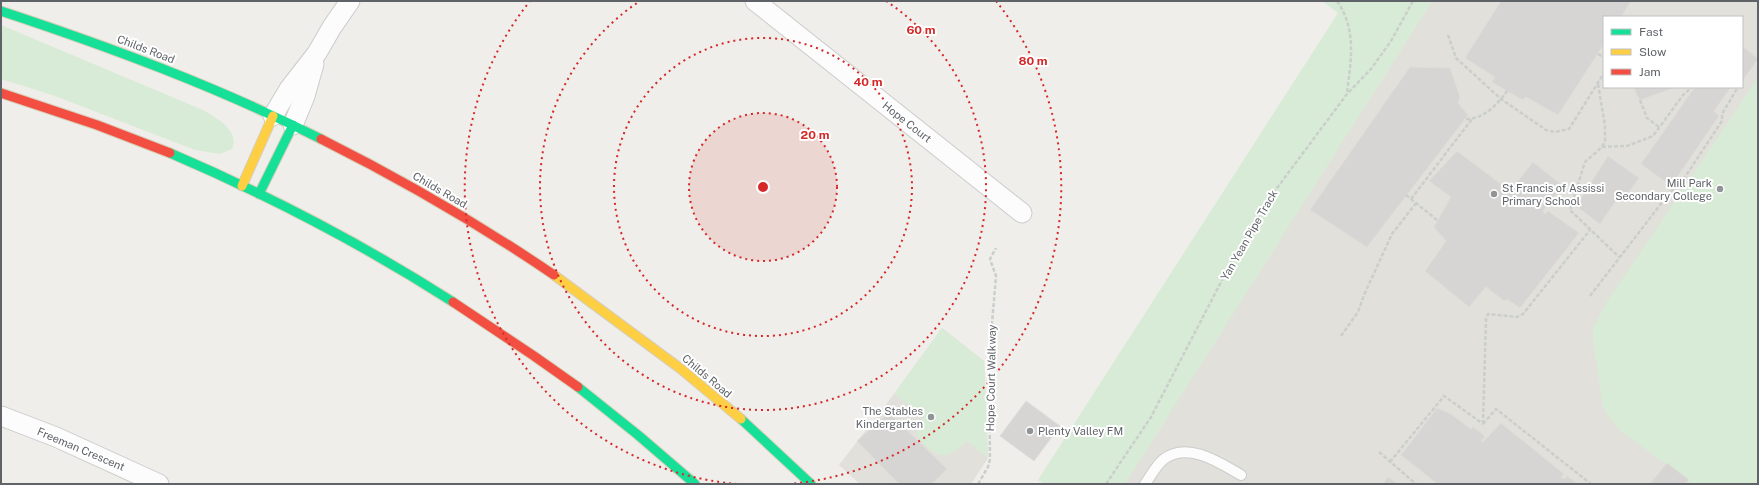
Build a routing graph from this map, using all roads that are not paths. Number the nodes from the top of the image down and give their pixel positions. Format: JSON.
{"nodes":[{"id":1,"x":350,"y":1,"type":"edge"},
{"id":2,"x":755,"y":1,"type":"edge"},
{"id":3,"x":1,"y":11,"type":"edge"},
{"id":4,"x":317,"y":53,"type":"junction"},
{"id":5,"x":1,"y":93,"type":"edge"},
{"id":6,"x":273,"y":116,"type":"junction"},
{"id":7,"x":293,"y":125,"type":"junction"},
{"id":8,"x":242,"y":186,"type":"junction"},
{"id":9,"x":259,"y":194,"type":"junction"},
{"id":10,"x":1022,"y":213,"type":"dead end"},
{"id":11,"x":1,"y":417,"type":"edge"},
{"id":12,"x":1241,"y":475,"type":"dead end"},
{"id":13,"x":159,"y":484,"type":"edge"},
{"id":14,"x":695,"y":484,"type":"edge"},
{"id":15,"x":811,"y":484,"type":"edge"},
{"id":16,"x":1145,"y":484,"type":"edge"}],
"edges":[{"from":1,"to":4,"type":"street"},
{"from":2,"to":10,"type":"street","name":"Hope Court"},
{"from":3,"to":6,"type":"main road","name":"Childs Road"},
{"from":4,"to":6,"type":"street"},
{"from":4,"to":7,"type":"street"},
{"from":5,"to":8,"type":"main road"},
{"from":6,"to":7,"type":"main road","name":"Childs Road"},
{"from":6,"to":8,"type":"main road"},
{"from":7,"to":9,"type":"main road"},
{"from":7,"to":15,"type":"main road","name":"Childs Road"},
{"from":8,"to":9,"type":"main road"},
{"from":9,"to":14,"type":"main road"},
{"from":11,"to":13,"type":"street","name":"Freeman Crescent"},
{"from":12,"to":16,"type":"lane"}]}
